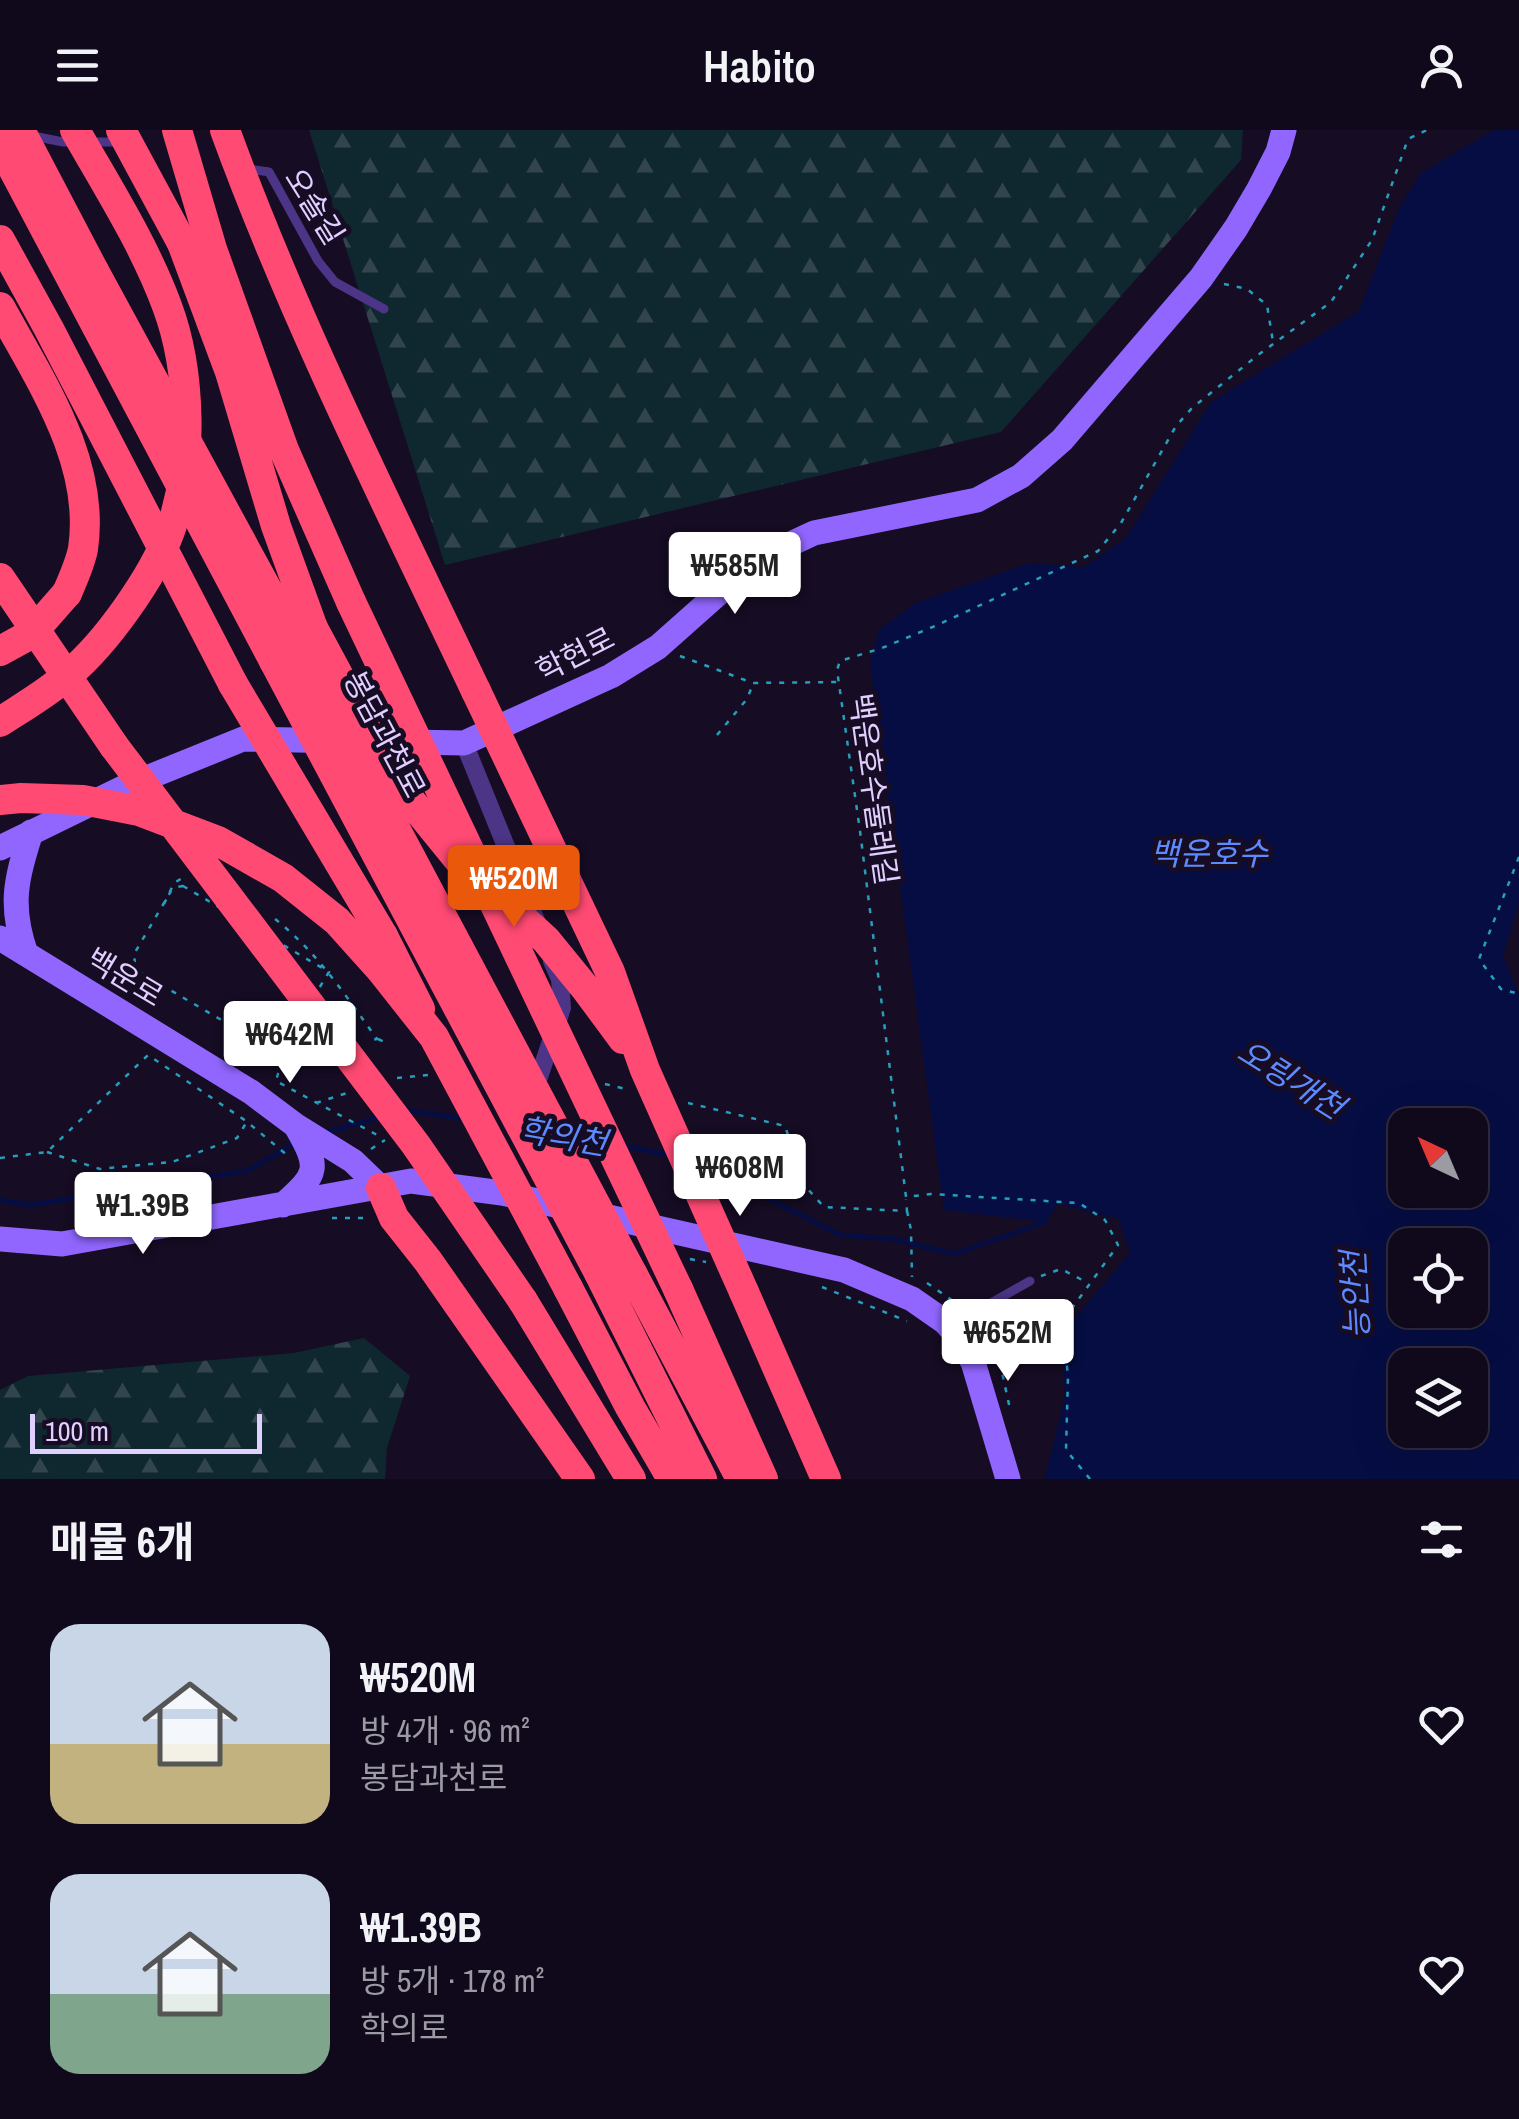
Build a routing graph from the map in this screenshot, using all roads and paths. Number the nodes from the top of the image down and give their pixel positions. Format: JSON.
{"nodes":[{"id":1,"x":75,"y":130,"type":"edge"},
{"id":2,"x":177,"y":130,"type":"edge"},
{"id":3,"x":225,"y":130,"type":"edge"},
{"id":4,"x":1284,"y":130,"type":"edge"},
{"id":5,"x":1427,"y":130,"type":"edge"},
{"id":6,"x":12,"y":136,"type":"edge"},
{"id":7,"x":131,"y":136,"type":"edge"},
{"id":8,"x":249,"y":170,"type":"dead end"},
{"id":9,"x":0,"y":240,"type":"edge"},
{"id":10,"x":1201,"y":278,"type":"junction"},
{"id":11,"x":86,"y":281,"type":"junction"},
{"id":12,"x":0,"y":307,"type":"edge"},
{"id":13,"x":384,"y":309,"type":"dead end"},
{"id":14,"x":1274,"y":343,"type":"junction"},
{"id":15,"x":0,"y":578,"type":"edge"},
{"id":16,"x":658,"y":646,"type":"junction"},
{"id":17,"x":0,"y":650,"type":"edge"},
{"id":18,"x":838,"y":682,"type":"junction"},
{"id":19,"x":754,"y":683,"type":"junction"},
{"id":20,"x":0,"y":722,"type":"edge"},
{"id":21,"x":718,"y":735,"type":"dead end"},
{"id":22,"x":464,"y":743,"type":"junction"},
{"id":23,"x":0,"y":800,"type":"edge"},
{"id":24,"x":31,"y":832,"type":"junction"},
{"id":25,"x":0,"y":848,"type":"edge"},
{"id":26,"x":1519,"y":857,"type":"edge"},
{"id":27,"x":164,"y":904,"type":"dead end"},
{"id":28,"x":0,"y":938,"type":"edge"},
{"id":29,"x":26,"y":954,"type":"junction"},
{"id":30,"x":1519,"y":994,"type":"edge"},
{"id":31,"x":434,"y":1037,"type":"junction"},
{"id":32,"x":377,"y":1038,"type":"dead end"},
{"id":33,"x":387,"y":1043,"type":"dead end"},
{"id":34,"x":286,"y":1044,"type":"dead end"},
{"id":35,"x":645,"y":1070,"type":"junction"},
{"id":36,"x":276,"y":1082,"type":"dead end"},
{"id":37,"x":246,"y":1121,"type":"junction"},
{"id":38,"x":785,"y":1126,"type":"dead end"},
{"id":39,"x":368,"y":1130,"type":"dead end"},
{"id":40,"x":275,"y":1143,"type":"dead end"},
{"id":41,"x":319,"y":1151,"type":"junction"},
{"id":42,"x":46,"y":1152,"type":"junction"},
{"id":43,"x":0,"y":1158,"type":"edge"},
{"id":44,"x":381,"y":1188,"type":"junction"},
{"id":45,"x":502,"y":1193,"type":"junction"},
{"id":46,"x":908,"y":1197,"type":"junction"},
{"id":47,"x":283,"y":1205,"type":"junction"},
{"id":48,"x":907,"y":1211,"type":"junction"},
{"id":49,"x":0,"y":1239,"type":"edge"},
{"id":50,"x":912,"y":1279,"type":"dead end"},
{"id":51,"x":1030,"y":1280,"type":"joint"},
{"id":52,"x":1090,"y":1284,"type":"junction"},
{"id":53,"x":955,"y":1334,"type":"junction"},
{"id":54,"x":580,"y":1479,"type":"edge"},
{"id":55,"x":630,"y":1479,"type":"edge"},
{"id":56,"x":672,"y":1479,"type":"edge"},
{"id":57,"x":702,"y":1479,"type":"edge"},
{"id":58,"x":741,"y":1479,"type":"edge"},
{"id":59,"x":762,"y":1479,"type":"edge"},
{"id":60,"x":826,"y":1479,"type":"edge"},
{"id":61,"x":1008,"y":1479,"type":"edge"},
{"id":62,"x":1090,"y":1479,"type":"edge"}],
"edges":[{"from":1,"to":20,"type":"highway","bridge":true},
{"from":2,"to":59,"type":"highway","name":"봉담과천로","bridge":true},
{"from":3,"to":35,"type":"highway","bridge":true},
{"from":4,"to":10,"type":"street","name":"학현로"},
{"from":5,"to":14,"type":"path","name":"백운호수둘레길"},
{"from":6,"to":7,"type":"lane"},
{"from":6,"to":11,"type":"highway","name":"봉담과천로","bridge":true},
{"from":7,"to":35,"type":"highway","bridge":true},
{"from":8,"to":13,"type":"lane","name":"오솔길"},
{"from":9,"to":31,"type":"highway","bridge":true},
{"from":10,"to":14,"type":"path"},
{"from":10,"to":16,"type":"street","name":"학현로"},
{"from":11,"to":57,"type":"highway","name":"봉담과천로","bridge":true},
{"from":11,"to":58,"type":"highway","name":"봉담과천로","bridge":true},
{"from":12,"to":17,"type":"highway","bridge":true},
{"from":14,"to":18,"type":"path","name":"백운호수둘레길"},
{"from":15,"to":55,"type":"highway","bridge":true},
{"from":16,"to":19,"type":"path"},
{"from":16,"to":22,"type":"street","name":"학현로"},
{"from":18,"to":19,"type":"path"},
{"from":18,"to":46,"type":"path","name":"백운호수둘레길"},
{"from":19,"to":21,"type":"path"},
{"from":22,"to":24,"type":"street","name":"학현로"},
{"from":22,"to":45,"type":"street","bridge":true},
{"from":23,"to":31,"type":"highway","bridge":true},
{"from":24,"to":25,"type":"street","name":"학현로"},
{"from":24,"to":29,"type":"street"},
{"from":26,"to":30,"type":"path"},
{"from":27,"to":34,"type":"path"},
{"from":28,"to":29,"type":"street","name":"백운로"},
{"from":29,"to":41,"type":"street","name":"백운로"},
{"from":31,"to":56,"type":"highway","bridge":true},
{"from":32,"to":33,"type":"path"},
{"from":35,"to":60,"type":"highway","bridge":true},
{"from":36,"to":39,"type":"path"},
{"from":37,"to":40,"type":"path"},
{"from":37,"to":42,"type":"path"},
{"from":37,"to":42,"type":"path"},
{"from":38,"to":48,"type":"path"},
{"from":41,"to":44,"type":"street","name":"백운로"},
{"from":41,"to":47,"type":"street"},
{"from":42,"to":43,"type":"path"},
{"from":44,"to":45,"type":"street"},
{"from":44,"to":47,"type":"street"},
{"from":44,"to":54,"type":"highway"},
{"from":45,"to":53,"type":"street"},
{"from":46,"to":48,"type":"path","name":"백운호수둘레길"},
{"from":46,"to":52,"type":"path"},
{"from":47,"to":49,"type":"street"},
{"from":48,"to":50,"type":"path","name":"백운호수둘레길"},
{"from":51,"to":52,"type":"path"},
{"from":51,"to":53,"type":"lane"},
{"from":52,"to":62,"type":"path"},
{"from":53,"to":61,"type":"street"}]}
